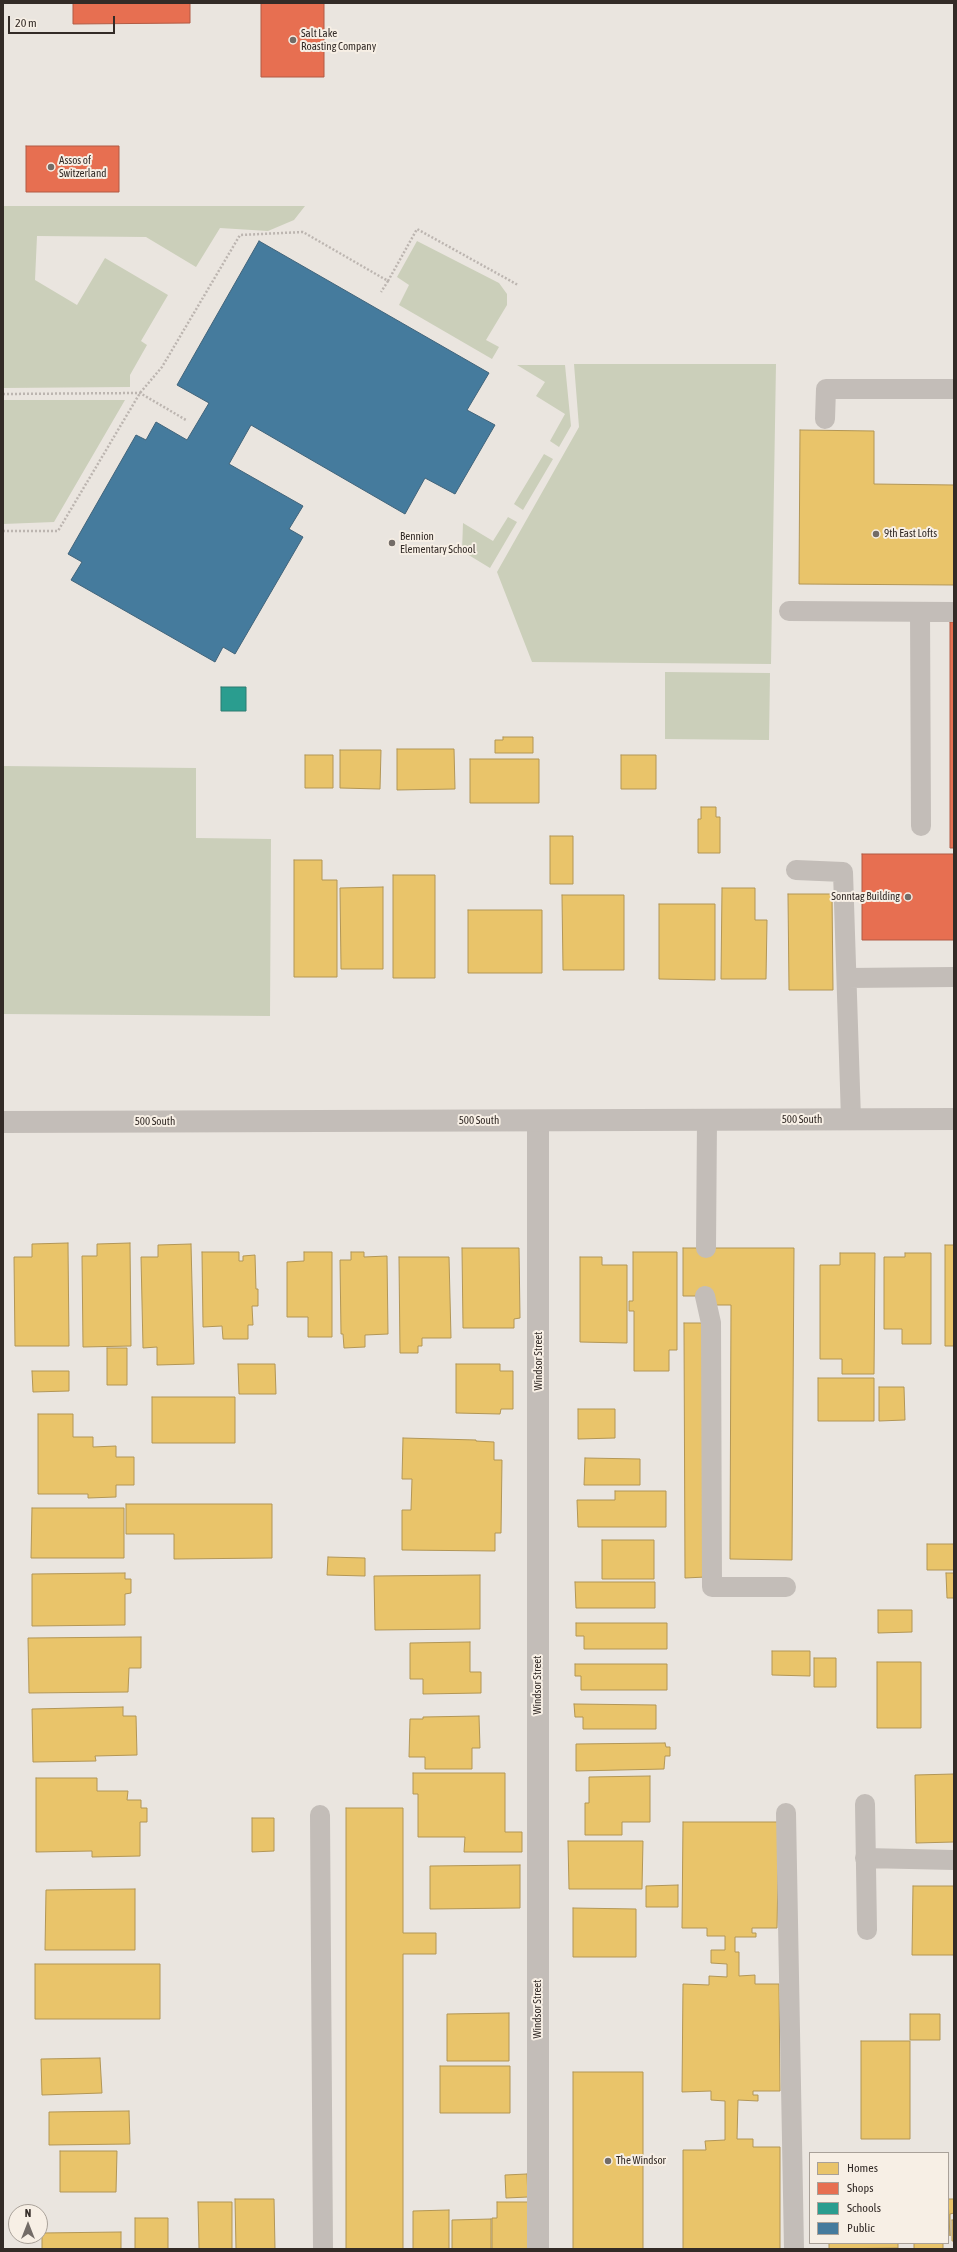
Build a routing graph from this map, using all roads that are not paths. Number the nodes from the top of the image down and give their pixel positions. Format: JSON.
{"nodes":[{"id":1,"x":954,"y":389,"type":"edge"},
{"id":2,"x":825,"y":420,"type":"dead end"},
{"id":3,"x":789,"y":611,"type":"dead end"},
{"id":4,"x":920,"y":612,"type":"junction"},
{"id":5,"x":954,"y":612,"type":"edge"},
{"id":6,"x":922,"y":826,"type":"dead end"},
{"id":7,"x":796,"y":870,"type":"dead end"},
{"id":8,"x":954,"y":977,"type":"edge"},
{"id":9,"x":847,"y":978,"type":"junction"},
{"id":10,"x":852,"y":1119,"type":"junction"},
{"id":11,"x":954,"y":1119,"type":"edge"},
{"id":12,"x":538,"y":1120,"type":"junction"},
{"id":13,"x":707,"y":1120,"type":"junction"},
{"id":14,"x":3,"y":1122,"type":"edge"},
{"id":15,"x":706,"y":1248,"type":"dead end"},
{"id":16,"x":705,"y":1296,"type":"dead end"},
{"id":17,"x":786,"y":1587,"type":"dead end"},
{"id":18,"x":865,"y":1804,"type":"dead end"},
{"id":19,"x":786,"y":1813,"type":"dead end"},
{"id":20,"x":320,"y":1815,"type":"dead end"},
{"id":21,"x":866,"y":1858,"type":"junction"},
{"id":22,"x":954,"y":1860,"type":"edge"},
{"id":23,"x":867,"y":1930,"type":"dead end"},
{"id":24,"x":323,"y":2249,"type":"edge"},
{"id":25,"x":538,"y":2249,"type":"edge"},
{"id":26,"x":794,"y":2249,"type":"edge"}],
"edges":[{"from":1,"to":2,"type":"lane"},
{"from":3,"to":4,"type":"lane"},
{"from":4,"to":5,"type":"lane"},
{"from":4,"to":6,"type":"lane"},
{"from":7,"to":9,"type":"lane"},
{"from":8,"to":9,"type":"lane"},
{"from":9,"to":10,"type":"lane"},
{"from":10,"to":11,"type":"street","name":"500 South"},
{"from":10,"to":13,"type":"street","name":"500 South"},
{"from":12,"to":13,"type":"street","name":"500 South"},
{"from":12,"to":14,"type":"street","name":"500 South"},
{"from":12,"to":25,"type":"street","name":"Windsor Street"},
{"from":13,"to":15,"type":"lane"},
{"from":16,"to":17,"type":"lane"},
{"from":18,"to":21,"type":"lane"},
{"from":19,"to":26,"type":"lane"},
{"from":20,"to":24,"type":"lane"},
{"from":21,"to":22,"type":"lane"},
{"from":21,"to":23,"type":"lane"}]}
